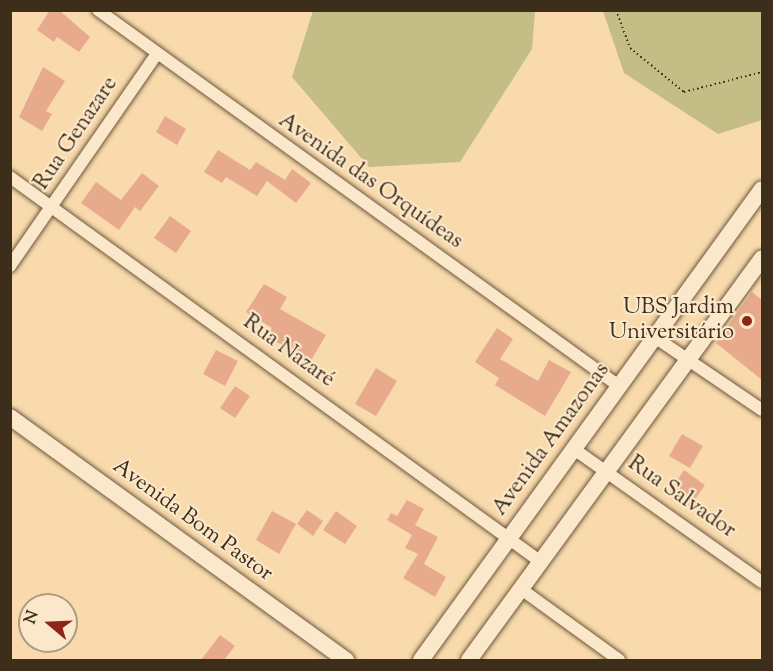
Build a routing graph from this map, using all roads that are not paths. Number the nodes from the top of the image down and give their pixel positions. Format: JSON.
{"nodes":[{"id":1,"x":98,"y":10,"type":"edge"},
{"id":2,"x":156,"y":55,"type":"junction"},
{"id":3,"x":10,"y":177,"type":"edge"},
{"id":4,"x":762,"y":189,"type":"edge"},
{"id":5,"x":52,"y":208,"type":"junction"},
{"id":6,"x":762,"y":258,"type":"edge"},
{"id":7,"x":10,"y":266,"type":"edge"},
{"id":8,"x":656,"y":338,"type":"junction"},
{"id":9,"x":688,"y":357,"type":"junction"},
{"id":10,"x":619,"y":386,"type":"junction"},
{"id":11,"x":762,"y":410,"type":"edge"},
{"id":12,"x":11,"y":419,"type":"edge"},
{"id":13,"x":574,"y":449,"type":"junction"},
{"id":14,"x":607,"y":472,"type":"junction"},
{"id":15,"x":509,"y":538,"type":"junction"},
{"id":16,"x":541,"y":562,"type":"junction"},
{"id":17,"x":762,"y":582,"type":"edge"},
{"id":18,"x":521,"y":589,"type":"junction"},
{"id":19,"x":346,"y":660,"type":"edge"},
{"id":20,"x":421,"y":660,"type":"edge"},
{"id":21,"x":469,"y":660,"type":"edge"},
{"id":22,"x":619,"y":660,"type":"edge"}],
"edges":[{"from":1,"to":2,"type":"street","name":"Avenida das Orquídeas"},
{"from":2,"to":5,"type":"street","name":"Rua Genazare"},
{"from":2,"to":10,"type":"street","name":"Avenida das Orquídeas"},
{"from":3,"to":5,"type":"street","name":"Rua Nazaré"},
{"from":4,"to":8,"type":"street","name":"Avenida Amazonas"},
{"from":5,"to":7,"type":"street","name":"Rua Genazare"},
{"from":5,"to":15,"type":"street","name":"Rua Nazaré"},
{"from":6,"to":9,"type":"street"},
{"from":8,"to":9,"type":"street"},
{"from":8,"to":10,"type":"street","name":"Avenida Amazonas"},
{"from":9,"to":11,"type":"street"},
{"from":9,"to":14,"type":"street"},
{"from":10,"to":13,"type":"street","name":"Avenida Amazonas"},
{"from":12,"to":19,"type":"street","name":"Avenida Bom Pastor"},
{"from":13,"to":14,"type":"street","name":"Rua Salvador"},
{"from":13,"to":15,"type":"street","name":"Avenida Amazonas"},
{"from":14,"to":16,"type":"street"},
{"from":14,"to":17,"type":"street","name":"Rua Salvador"},
{"from":15,"to":16,"type":"street","name":"Rua Nazaré"},
{"from":15,"to":20,"type":"street","name":"Avenida Amazonas"},
{"from":16,"to":18,"type":"street"},
{"from":18,"to":21,"type":"street"},
{"from":18,"to":22,"type":"street"}]}
